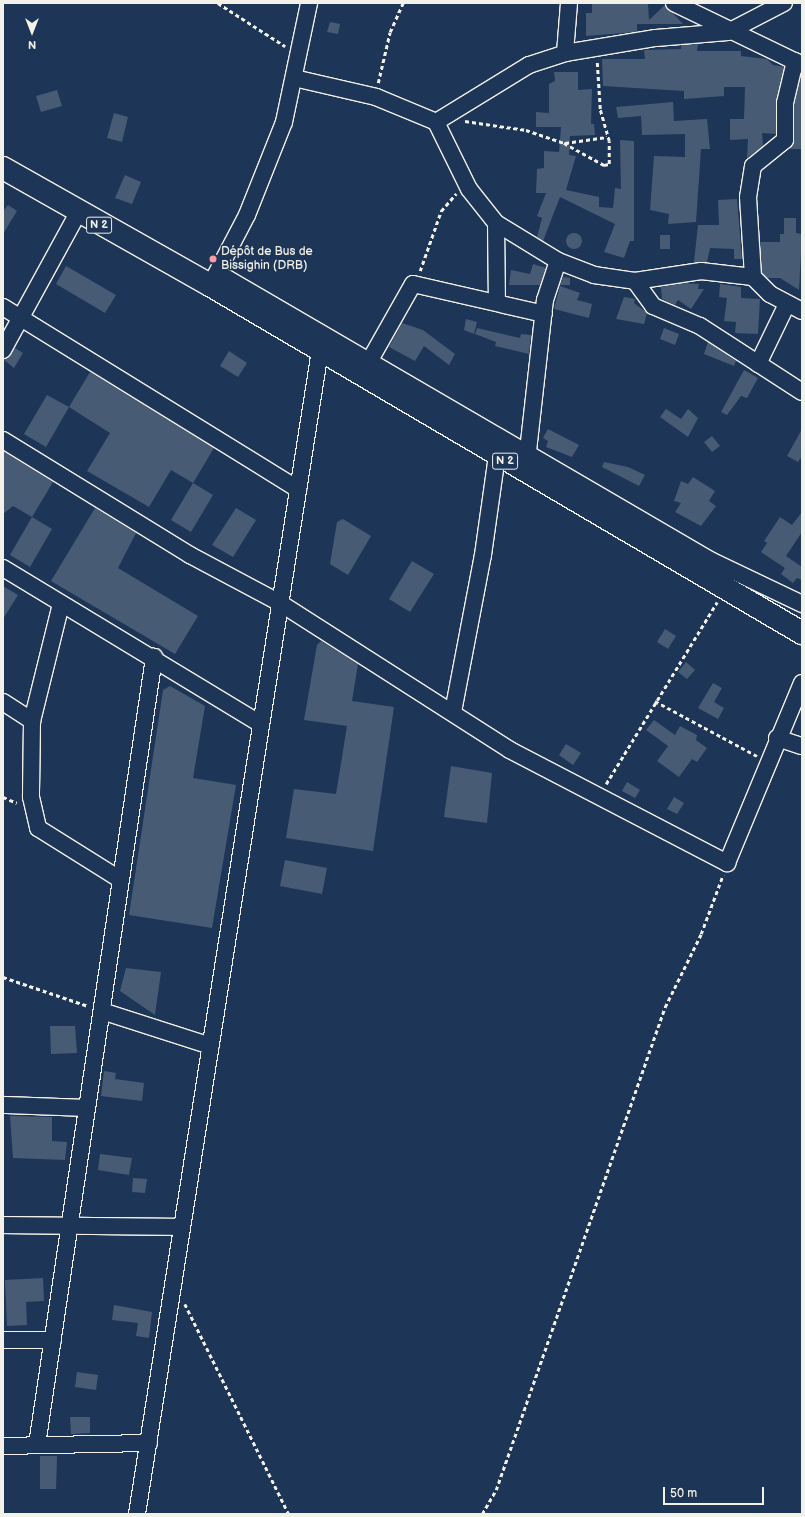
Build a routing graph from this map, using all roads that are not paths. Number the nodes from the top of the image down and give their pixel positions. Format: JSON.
{"nodes":[{"id":1,"x":310,"y":3,"type":"edge"},
{"id":2,"x":569,"y":3,"type":"edge"},
{"id":3,"x":674,"y":3,"type":"edge"},
{"id":4,"x":784,"y":3,"type":"edge"},
{"id":5,"x":728,"y":32,"type":"junction"},
{"id":6,"x":565,"y":52,"type":"junction"},
{"id":7,"x":799,"y":63,"type":"edge"},
{"id":8,"x":294,"y":78,"type":"junction"},
{"id":9,"x":441,"y":120,"type":"junction"},
{"id":10,"x":3,"y":168,"type":"edge"},
{"id":11,"x":78,"y":213,"type":"junction"},
{"id":12,"x":496,"y":223,"type":"junction"},
{"id":13,"x":558,"y":261,"type":"junction"},
{"id":14,"x":753,"y":277,"type":"junction"},
{"id":15,"x":208,"y":279,"type":"junction"},
{"id":16,"x":635,"y":281,"type":"junction"},
{"id":17,"x":497,"y":302,"type":"junction"},
{"id":18,"x":786,"y":304,"type":"junction"},
{"id":19,"x":3,"y":307,"type":"edge"},
{"id":20,"x":802,"y":311,"type":"edge"},
{"id":21,"x":544,"y":314,"type":"junction"},
{"id":22,"x":21,"y":318,"type":"junction"},
{"id":23,"x":3,"y":350,"type":"edge"},
{"id":24,"x":320,"y":351,"type":"junction"},
{"id":25,"x":370,"y":360,"type":"junction"},
{"id":26,"x":758,"y":364,"type":"junction"},
{"id":27,"x":802,"y":392,"type":"edge"},
{"id":28,"x":3,"y":440,"type":"edge"},
{"id":29,"x":528,"y":451,"type":"junction"},
{"id":30,"x":497,"y":456,"type":"junction"},
{"id":31,"x":298,"y":489,"type":"junction"},
{"id":32,"x":3,"y":568,"type":"edge"},
{"id":33,"x":280,"y":603,"type":"junction"},
{"id":34,"x":61,"y":604,"type":"junction"},
{"id":35,"x":802,"y":604,"type":"edge"},
{"id":36,"x":802,"y":633,"type":"edge"},
{"id":37,"x":154,"y":657,"type":"junction"},
{"id":38,"x":802,"y":683,"type":"edge"},
{"id":39,"x":3,"y":702,"type":"edge"},
{"id":40,"x":453,"y":712,"type":"junction"},
{"id":41,"x":32,"y":721,"type":"junction"},
{"id":42,"x":261,"y":724,"type":"junction"},
{"id":43,"x":777,"y":738,"type":"junction"},
{"id":44,"x":802,"y":746,"type":"edge"},
{"id":45,"x":121,"y":880,"type":"junction"},
{"id":46,"x":102,"y":1011,"type":"junction"},
{"id":47,"x":211,"y":1046,"type":"junction"},
{"id":48,"x":3,"y":1105,"type":"edge"},
{"id":49,"x":86,"y":1108,"type":"junction"},
{"id":50,"x":3,"y":1225,"type":"edge"},
{"id":51,"x":70,"y":1225,"type":"junction"},
{"id":52,"x":180,"y":1227,"type":"junction"},
{"id":53,"x":3,"y":1340,"type":"edge"},
{"id":54,"x":53,"y":1340,"type":"junction"},
{"id":55,"x":149,"y":1443,"type":"junction"},
{"id":56,"x":37,"y":1445,"type":"junction"},
{"id":57,"x":3,"y":1446,"type":"edge"},
{"id":58,"x":137,"y":1514,"type":"edge"}],
"edges":[{"from":1,"to":8,"type":"street"},
{"from":2,"to":6,"type":"street"},
{"from":3,"to":5,"type":"street"},
{"from":4,"to":5,"type":"street"},
{"from":5,"to":6,"type":"street"},
{"from":5,"to":7,"type":"street"},
{"from":6,"to":9,"type":"street"},
{"from":7,"to":14,"type":"street"},
{"from":8,"to":9,"type":"street"},
{"from":8,"to":15,"type":"street"},
{"from":9,"to":12,"type":"street"},
{"from":10,"to":11,"type":"main road","number":"N 2"},
{"from":11,"to":15,"type":"main road","number":"N 2"},
{"from":11,"to":22,"type":"street"},
{"from":12,"to":13,"type":"street"},
{"from":12,"to":17,"type":"street"},
{"from":13,"to":16,"type":"street"},
{"from":13,"to":21,"type":"street"},
{"from":14,"to":16,"type":"street"},
{"from":14,"to":18,"type":"street"},
{"from":15,"to":24,"type":"main road","number":"N 2"},
{"from":15,"to":25,"type":"street"},
{"from":16,"to":26,"type":"street"},
{"from":17,"to":21,"type":"street"},
{"from":17,"to":25,"type":"street"},
{"from":18,"to":20,"type":"street"},
{"from":18,"to":26,"type":"street"},
{"from":19,"to":22,"type":"street"},
{"from":21,"to":29,"type":"street"},
{"from":22,"to":23,"type":"street"},
{"from":22,"to":31,"type":"street"},
{"from":24,"to":30,"type":"main road","number":"N 2"},
{"from":24,"to":31,"type":"street"},
{"from":25,"to":29,"type":"street"},
{"from":26,"to":27,"type":"street"},
{"from":28,"to":33,"type":"street"},
{"from":29,"to":35,"type":"street"},
{"from":30,"to":36,"type":"main road","number":"N 2"},
{"from":30,"to":40,"type":"street"},
{"from":31,"to":33,"type":"street"},
{"from":32,"to":34,"type":"street"},
{"from":33,"to":40,"type":"street"},
{"from":33,"to":42,"type":"street"},
{"from":34,"to":37,"type":"street"},
{"from":34,"to":41,"type":"street"},
{"from":37,"to":42,"type":"street"},
{"from":37,"to":45,"type":"street"},
{"from":38,"to":43,"type":"street"},
{"from":39,"to":41,"type":"street"},
{"from":40,"to":43,"type":"street"},
{"from":41,"to":45,"type":"street"},
{"from":42,"to":47,"type":"street"},
{"from":43,"to":44,"type":"street"},
{"from":45,"to":46,"type":"street"},
{"from":46,"to":47,"type":"street"},
{"from":46,"to":49,"type":"street"},
{"from":47,"to":52,"type":"street"},
{"from":48,"to":49,"type":"street"},
{"from":49,"to":51,"type":"street"},
{"from":50,"to":51,"type":"street"},
{"from":51,"to":52,"type":"street"},
{"from":51,"to":54,"type":"street"},
{"from":52,"to":55,"type":"street"},
{"from":53,"to":54,"type":"street"},
{"from":54,"to":56,"type":"street"},
{"from":55,"to":56,"type":"street"},
{"from":55,"to":58,"type":"street"},
{"from":56,"to":57,"type":"street"}]}
